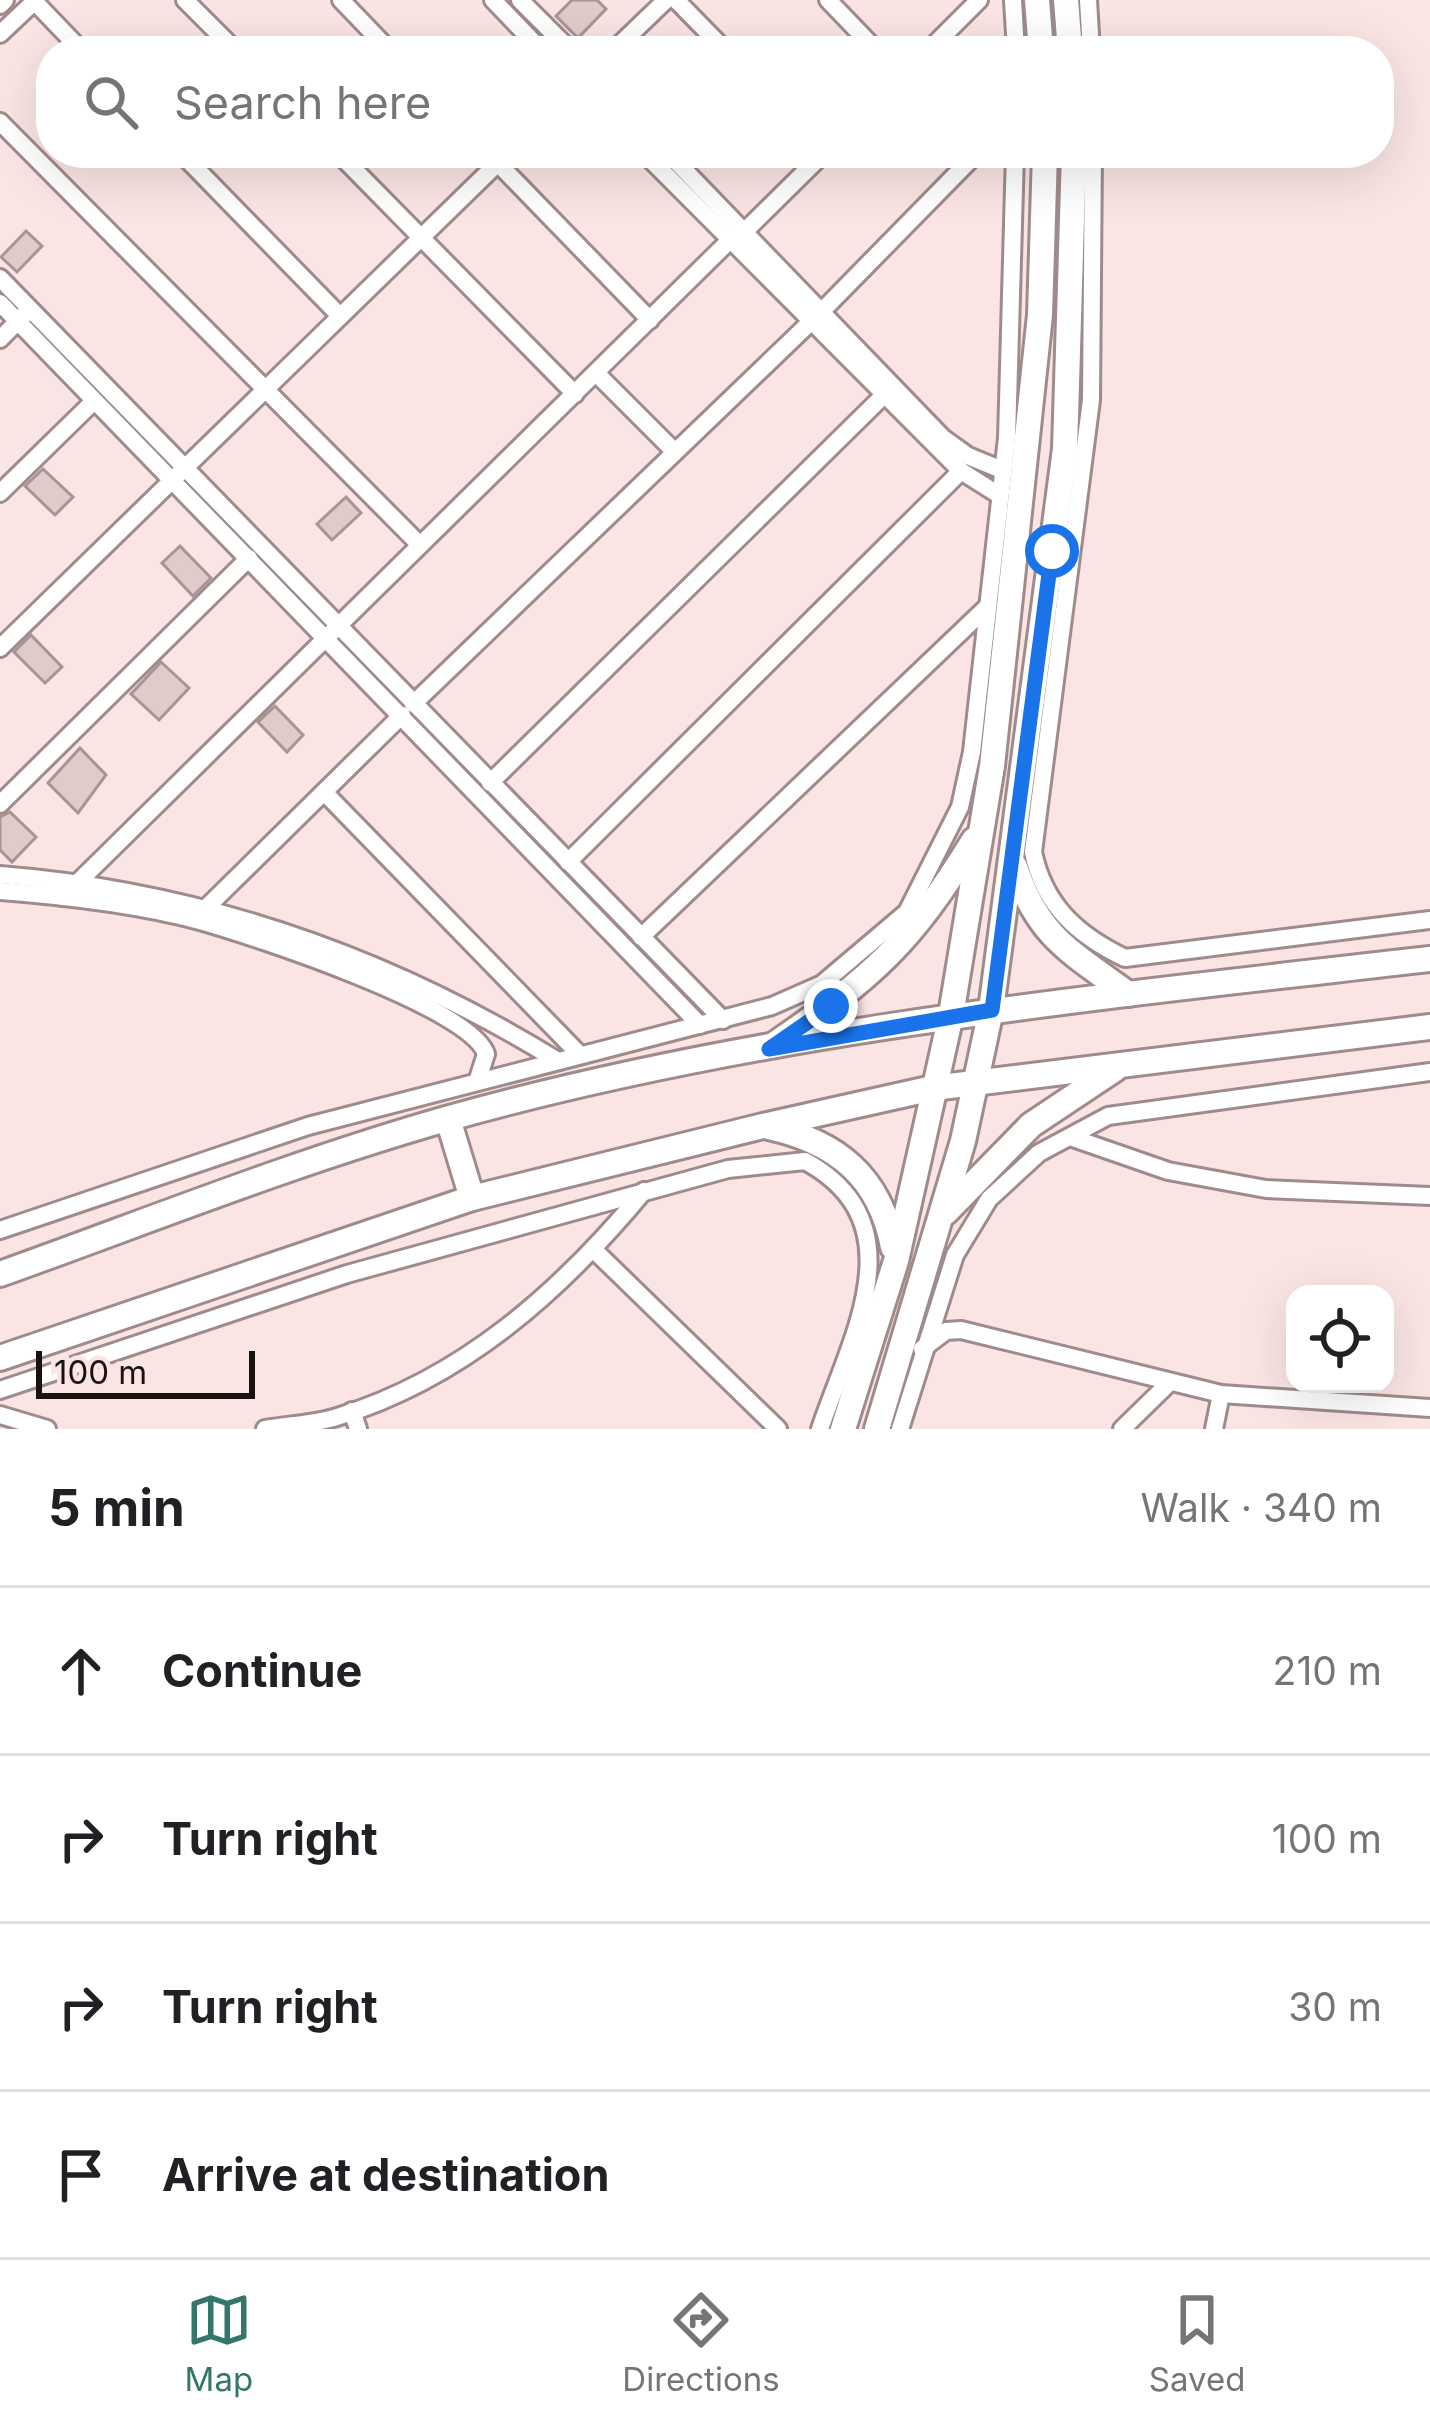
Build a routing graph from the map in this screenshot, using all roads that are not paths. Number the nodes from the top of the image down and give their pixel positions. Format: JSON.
{"nodes":[{"id":1,"x":185,"y":0,"type":"edge"},
{"id":2,"x":341,"y":0,"type":"edge"},
{"id":3,"x":493,"y":0,"type":"edge"},
{"id":4,"x":520,"y":0,"type":"edge"},
{"id":5,"x":666,"y":0,"type":"edge"},
{"id":6,"x":676,"y":0,"type":"edge"},
{"id":7,"x":828,"y":0,"type":"edge"},
{"id":8,"x":1013,"y":0,"type":"edge"},
{"id":9,"x":1037,"y":0,"type":"edge"},
{"id":10,"x":1066,"y":0,"type":"edge"},
{"id":11,"x":1088,"y":0,"type":"edge"},
{"id":12,"x":34,"y":1,"type":"edge"},
{"id":13,"x":974,"y":2,"type":"edge"},
{"id":14,"x":0,"y":34,"type":"edge"},
{"id":15,"x":68,"y":36,"type":"edge"},
{"id":16,"x":221,"y":36,"type":"edge"},
{"id":17,"x":376,"y":36,"type":"edge"},
{"id":18,"x":528,"y":36,"type":"edge"},
{"id":19,"x":556,"y":36,"type":"edge"},
{"id":20,"x":629,"y":36,"type":"edge"},
{"id":21,"x":711,"y":36,"type":"edge"},
{"id":22,"x":863,"y":36,"type":"edge"},
{"id":23,"x":942,"y":36,"type":"edge"},
{"id":24,"x":1015,"y":36,"type":"edge"},
{"id":25,"x":1040,"y":36,"type":"edge"},
{"id":26,"x":1069,"y":36,"type":"edge"},
{"id":27,"x":1090,"y":36,"type":"edge"},
{"id":28,"x":0,"y":122,"type":"edge"},
{"id":29,"x":36,"y":158,"type":"edge"},
{"id":30,"x":46,"y":168,"type":"edge"},
{"id":31,"x":196,"y":168,"type":"edge"},
{"id":32,"x":353,"y":168,"type":"edge"},
{"id":33,"x":487,"y":168,"type":"edge"},
{"id":34,"x":509,"y":168,"type":"edge"},
{"id":35,"x":661,"y":168,"type":"edge"},
{"id":36,"x":680,"y":168,"type":"edge"},
{"id":37,"x":808,"y":168,"type":"edge"},
{"id":38,"x":962,"y":168,"type":"edge"},
{"id":39,"x":1015,"y":168,"type":"edge"},
{"id":40,"x":1045,"y":168,"type":"edge"},
{"id":41,"x":1073,"y":168,"type":"edge"},
{"id":42,"x":1093,"y":168,"type":"edge"},
{"id":43,"x":422,"y":236,"type":"junction"},
{"id":44,"x":737,"y":236,"type":"junction"},
{"id":45,"x":0,"y":278,"type":"edge"},
{"id":46,"x":0,"y":303,"type":"edge"},
{"id":47,"x":24,"y":315,"type":"junction"},
{"id":48,"x":339,"y":316,"type":"junction"},
{"id":49,"x":816,"y":316,"type":"junction"},
{"id":50,"x":650,"y":320,"type":"junction"},
{"id":51,"x":0,"y":339,"type":"edge"},
{"id":52,"x":596,"y":373,"type":"junction"},
{"id":53,"x":265,"y":389,"type":"junction"},
{"id":54,"x":574,"y":394,"type":"junction"},
{"id":55,"x":884,"y":395,"type":"junction"},
{"id":56,"x":94,"y":401,"type":"junction"},
{"id":57,"x":675,"y":452,"type":"junction"},
{"id":58,"x":1002,"y":470,"type":"junction"},
{"id":59,"x":961,"y":471,"type":"junction"},
{"id":60,"x":179,"y":474,"type":"junction"},
{"id":61,"x":0,"y":493,"type":"edge"},
{"id":62,"x":999,"y":495,"type":"junction"},
{"id":63,"x":420,"y":545,"type":"junction"},
{"id":64,"x":248,"y":558,"type":"junction"},
{"id":65,"x":987,"y":607,"type":"junction"},
{"id":66,"x":331,"y":631,"type":"junction"},
{"id":67,"x":0,"y":649,"type":"edge"},
{"id":68,"x":408,"y":710,"type":"junction"},
{"id":69,"x":490,"y":782,"type":"junction"},
{"id":70,"x":324,"y":792,"type":"junction"},
{"id":71,"x":0,"y":804,"type":"edge"},
{"id":72,"x":982,"y":826,"type":"junction"},
{"id":73,"x":1012,"y":859,"type":"junction"},
{"id":74,"x":568,"y":862,"type":"junction"},
{"id":75,"x":0,"y":874,"type":"edge"},
{"id":76,"x":81,"y":881,"type":"junction"},
{"id":77,"x":0,"y":891,"type":"edge"},
{"id":78,"x":63,"y":897,"type":"junction"},
{"id":79,"x":208,"y":906,"type":"junction"},
{"id":80,"x":1430,"y":920,"type":"edge"},
{"id":81,"x":641,"y":938,"type":"junction"},
{"id":82,"x":1430,"y":958,"type":"edge"},
{"id":83,"x":1128,"y":994,"type":"junction"},
{"id":84,"x":992,"y":1010,"type":"junction"},
{"id":85,"x":951,"y":1015,"type":"junction"},
{"id":86,"x":723,"y":1020,"type":"junction"},
{"id":87,"x":700,"y":1025,"type":"junction"},
{"id":88,"x":1430,"y":1027,"type":"edge"},
{"id":89,"x":769,"y":1049,"type":"junction"},
{"id":90,"x":580,"y":1055,"type":"junction"},
{"id":91,"x":558,"y":1061,"type":"junction"},
{"id":92,"x":1122,"y":1064,"type":"junction"},
{"id":93,"x":1430,"y":1072,"type":"edge"},
{"id":94,"x":476,"y":1082,"type":"junction"},
{"id":95,"x":977,"y":1083,"type":"junction"},
{"id":96,"x":933,"y":1088,"type":"junction"},
{"id":97,"x":448,"y":1119,"type":"junction"},
{"id":98,"x":763,"y":1126,"type":"junction"},
{"id":99,"x":1070,"y":1137,"type":"junction"},
{"id":100,"x":645,"y":1191,"type":"junction"},
{"id":101,"x":1430,"y":1196,"type":"edge"},
{"id":102,"x":472,"y":1198,"type":"junction"},
{"id":103,"x":940,"y":1218,"type":"junction"},
{"id":104,"x":0,"y":1230,"type":"edge"},
{"id":105,"x":338,"y":1240,"type":"junction"},
{"id":106,"x":594,"y":1250,"type":"junction"},
{"id":107,"x":896,"y":1261,"type":"junction"},
{"id":108,"x":0,"y":1274,"type":"edge"},
{"id":109,"x":346,"y":1274,"type":"junction"},
{"id":110,"x":925,"y":1346,"type":"junction"},
{"id":111,"x":0,"y":1358,"type":"edge"},
{"id":112,"x":1169,"y":1383,"type":"junction"},
{"id":113,"x":890,"y":1386,"type":"junction"},
{"id":114,"x":0,"y":1390,"type":"edge"},
{"id":115,"x":1221,"y":1394,"type":"junction"},
{"id":116,"x":1430,"y":1408,"type":"edge"},
{"id":117,"x":0,"y":1415,"type":"edge"},
{"id":118,"x":355,"y":1420,"type":"edge"},
{"id":119,"x":331,"y":1424,"type":"edge"},
{"id":120,"x":825,"y":1428,"type":"edge"},
{"id":121,"x":43,"y":1429,"type":"edge"},
{"id":122,"x":265,"y":1429,"type":"edge"},
{"id":123,"x":778,"y":1429,"type":"edge"},
{"id":124,"x":877,"y":1429,"type":"edge"},
{"id":125,"x":900,"y":1429,"type":"edge"},
{"id":126,"x":1122,"y":1429,"type":"edge"},
{"id":127,"x":1214,"y":1429,"type":"edge"}],
"edges":[{"from":1,"to":16,"type":"street"},
{"from":2,"to":17,"type":"street"},
{"from":3,"to":18,"type":"street"},
{"from":4,"to":19,"type":"street"},
{"from":5,"to":20,"type":"street"},
{"from":6,"to":21,"type":"street"},
{"from":7,"to":22,"type":"street"},
{"from":8,"to":24,"type":"street"},
{"from":9,"to":25,"type":"main road"},
{"from":10,"to":26,"type":"main road"},
{"from":11,"to":27,"type":"street"},
{"from":12,"to":14,"type":"street"},
{"from":12,"to":15,"type":"street"},
{"from":13,"to":23,"type":"street"},
{"from":28,"to":29,"type":"street"},
{"from":30,"to":53,"type":"street"},
{"from":31,"to":48,"type":"street"},
{"from":32,"to":43,"type":"street"},
{"from":33,"to":43,"type":"street"},
{"from":34,"to":50,"type":"street"},
{"from":35,"to":44,"type":"street"},
{"from":36,"to":44,"type":"street"},
{"from":37,"to":44,"type":"street"},
{"from":38,"to":49,"type":"street"},
{"from":39,"to":58,"type":"street"},
{"from":40,"to":72,"type":"main road"},
{"from":41,"to":73,"type":"main road"},
{"from":42,"to":80,"type":"street"},
{"from":43,"to":48,"type":"street"},
{"from":43,"to":54,"type":"street"},
{"from":44,"to":49,"type":"street"},
{"from":44,"to":50,"type":"street"},
{"from":45,"to":47,"type":"street"},
{"from":46,"to":47,"type":"street"},
{"from":47,"to":51,"type":"street"},
{"from":47,"to":56,"type":"street"},
{"from":47,"to":60,"type":"street"},
{"from":48,"to":53,"type":"street"},
{"from":49,"to":55,"type":"street"},
{"from":49,"to":57,"type":"street"},
{"from":49,"to":58,"type":"street"},
{"from":50,"to":52,"type":"street"},
{"from":52,"to":54,"type":"street"},
{"from":52,"to":57,"type":"street"},
{"from":53,"to":60,"type":"street"},
{"from":53,"to":63,"type":"street"},
{"from":54,"to":63,"type":"street"},
{"from":55,"to":59,"type":"street"},
{"from":55,"to":69,"type":"street"},
{"from":56,"to":60,"type":"street"},
{"from":56,"to":61,"type":"street"},
{"from":57,"to":68,"type":"street"},
{"from":58,"to":62,"type":"street"},
{"from":59,"to":62,"type":"street"},
{"from":59,"to":74,"type":"street"},
{"from":60,"to":64,"type":"street"},
{"from":60,"to":66,"type":"street"},
{"from":60,"to":67,"type":"street"},
{"from":62,"to":65,"type":"street"},
{"from":63,"to":66,"type":"street"},
{"from":64,"to":66,"type":"street"},
{"from":64,"to":71,"type":"street"},
{"from":65,"to":81,"type":"street"},
{"from":65,"to":86,"type":"street"},
{"from":66,"to":68,"type":"street"},
{"from":66,"to":76,"type":"street"},
{"from":68,"to":69,"type":"street"},
{"from":68,"to":70,"type":"street"},
{"from":68,"to":87,"type":"street"},
{"from":69,"to":74,"type":"street"},
{"from":70,"to":79,"type":"street"},
{"from":70,"to":90,"type":"street"},
{"from":72,"to":85,"type":"main road"},
{"from":72,"to":89,"type":"main road"},
{"from":73,"to":83,"type":"main road"},
{"from":73,"to":84,"type":"main road"},
{"from":74,"to":81,"type":"street"},
{"from":75,"to":76,"type":"street"},
{"from":76,"to":78,"type":"street"},
{"from":76,"to":79,"type":"street"},
{"from":77,"to":78,"type":"street"},
{"from":78,"to":94,"type":"street"},
{"from":79,"to":91,"type":"street"},
{"from":81,"to":86,"type":"street"},
{"from":82,"to":83,"type":"main road"},
{"from":83,"to":84,"type":"main road"},
{"from":84,"to":85,"type":"main road"},
{"from":84,"to":95,"type":"main road"},
{"from":85,"to":89,"type":"main road"},
{"from":85,"to":96,"type":"main road"},
{"from":86,"to":87,"type":"street"},
{"from":87,"to":90,"type":"street"},
{"from":88,"to":92,"type":"main road"},
{"from":89,"to":97,"type":"main road"},
{"from":90,"to":91,"type":"street"},
{"from":91,"to":94,"type":"street"},
{"from":92,"to":95,"type":"main road"},
{"from":92,"to":103,"type":"main road"},
{"from":93,"to":99,"type":"street"},
{"from":94,"to":104,"type":"street"},
{"from":95,"to":96,"type":"main road"},
{"from":95,"to":103,"type":"main road"},
{"from":96,"to":98,"type":"main road"},
{"from":96,"to":107,"type":"main road"},
{"from":97,"to":102,"type":"main road"},
{"from":97,"to":108,"type":"main road"},
{"from":98,"to":102,"type":"main road"},
{"from":98,"to":107,"type":"main road"},
{"from":99,"to":101,"type":"street"},
{"from":99,"to":110,"type":"street"},
{"from":100,"to":106,"type":"street"},
{"from":100,"to":109,"type":"street"},
{"from":100,"to":120,"type":"street"},
{"from":102,"to":105,"type":"main road"},
{"from":103,"to":113,"type":"main road"},
{"from":105,"to":109,"type":"street"},
{"from":105,"to":111,"type":"main road"},
{"from":106,"to":118,"type":"street"},
{"from":106,"to":123,"type":"street"},
{"from":107,"to":120,"type":"main road"},
{"from":109,"to":114,"type":"street"},
{"from":110,"to":112,"type":"street"},
{"from":110,"to":113,"type":"street"},
{"from":110,"to":125,"type":"street"},
{"from":112,"to":115,"type":"street"},
{"from":112,"to":126,"type":"street"},
{"from":113,"to":124,"type":"main road"},
{"from":115,"to":116,"type":"street"},
{"from":115,"to":127,"type":"street"},
{"from":117,"to":121,"type":"street"},
{"from":118,"to":119,"type":"street"},
{"from":119,"to":122,"type":"street"}]}
